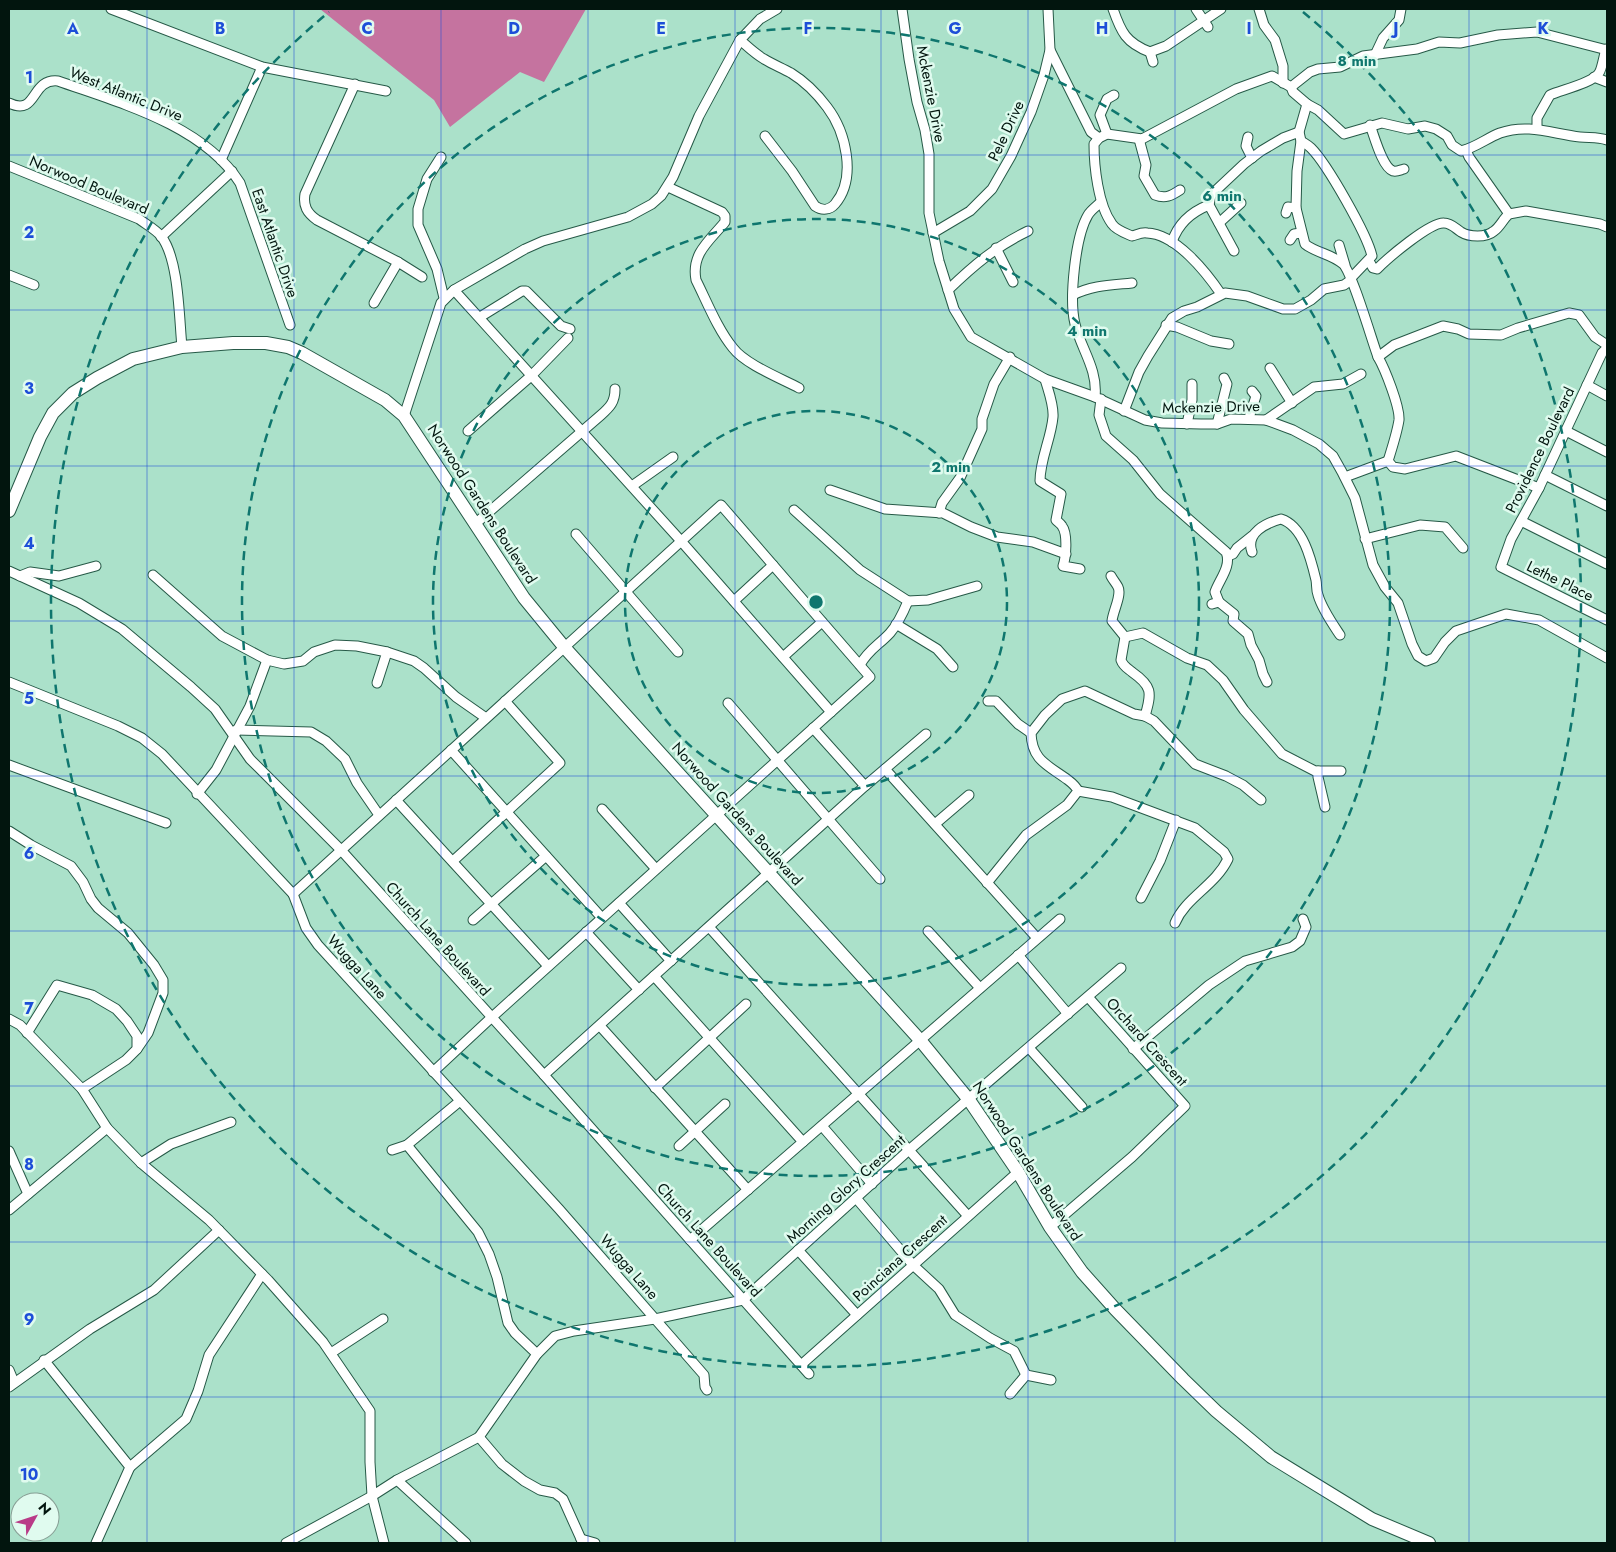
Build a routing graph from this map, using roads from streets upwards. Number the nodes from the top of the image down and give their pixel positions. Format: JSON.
{"nodes":[{"id":1,"x":111,"y":9,"type":"edge"},
{"id":2,"x":777,"y":9,"type":"edge"},
{"id":3,"x":902,"y":9,"type":"edge"},
{"id":4,"x":1048,"y":9,"type":"edge"},
{"id":5,"x":1113,"y":9,"type":"edge"},
{"id":6,"x":1196,"y":9,"type":"edge"},
{"id":7,"x":1221,"y":9,"type":"edge"},
{"id":8,"x":1258,"y":9,"type":"edge"},
{"id":9,"x":1401,"y":9,"type":"edge"},
{"id":10,"x":1205,"y":24,"type":"junction"},
{"id":11,"x":740,"y":40,"type":"junction"},
{"id":12,"x":1050,"y":50,"type":"junction"},
{"id":13,"x":1606,"y":50,"type":"edge"},
{"id":14,"x":1150,"y":52,"type":"junction"},
{"id":15,"x":1375,"y":54,"type":"junction"},
{"id":16,"x":1152,"y":62,"type":"dead end"},
{"id":17,"x":262,"y":67,"type":"junction"},
{"id":18,"x":1594,"y":78,"type":"junction"},
{"id":19,"x":1607,"y":82,"type":"edge"},
{"id":20,"x":354,"y":84,"type":"junction"},
{"id":21,"x":1287,"y":85,"type":"junction"},
{"id":22,"x":386,"y":91,"type":"dead end"},
{"id":23,"x":1114,"y":96,"type":"dead end"},
{"id":24,"x":9,"y":103,"type":"edge"},
{"id":25,"x":1307,"y":104,"type":"junction"},
{"id":26,"x":1370,"y":125,"type":"junction"},
{"id":27,"x":1537,"y":129,"type":"junction"},
{"id":28,"x":765,"y":136,"type":"dead end"},
{"id":29,"x":1103,"y":136,"type":"junction"},
{"id":30,"x":1248,"y":137,"type":"dead end"},
{"id":31,"x":1300,"y":137,"type":"junction"},
{"id":32,"x":1139,"y":139,"type":"junction"},
{"id":33,"x":1607,"y":140,"type":"edge"},
{"id":34,"x":1466,"y":150,"type":"junction"},
{"id":35,"x":441,"y":157,"type":"dead end"},
{"id":36,"x":1252,"y":158,"type":"junction"},
{"id":37,"x":221,"y":160,"type":"junction"},
{"id":38,"x":9,"y":166,"type":"edge"},
{"id":39,"x":1404,"y":169,"type":"dead end"},
{"id":40,"x":232,"y":171,"type":"junction"},
{"id":41,"x":668,"y":187,"type":"junction"},
{"id":42,"x":1180,"y":190,"type":"dead end"},
{"id":43,"x":1101,"y":202,"type":"junction"},
{"id":44,"x":1241,"y":203,"type":"dead end"},
{"id":45,"x":1209,"y":205,"type":"junction"},
{"id":46,"x":1296,"y":208,"type":"junction"},
{"id":47,"x":1286,"y":213,"type":"dead end"},
{"id":48,"x":1509,"y":214,"type":"junction"},
{"id":49,"x":1219,"y":223,"type":"junction"},
{"id":50,"x":1607,"y":227,"type":"edge"},
{"id":51,"x":1028,"y":230,"type":"dead end"},
{"id":52,"x":933,"y":233,"type":"junction"},
{"id":53,"x":1301,"y":234,"type":"junction"},
{"id":54,"x":161,"y":237,"type":"junction"},
{"id":55,"x":1290,"y":240,"type":"dead end"},
{"id":56,"x":1172,"y":242,"type":"junction"},
{"id":57,"x":1339,"y":245,"type":"dead end"},
{"id":58,"x":996,"y":248,"type":"junction"},
{"id":59,"x":1234,"y":251,"type":"dead end"},
{"id":60,"x":1368,"y":261,"type":"junction"},
{"id":61,"x":398,"y":262,"type":"junction"},
{"id":62,"x":1344,"y":265,"type":"junction"},
{"id":63,"x":9,"y":275,"type":"edge"},
{"id":64,"x":422,"y":277,"type":"dead end"},
{"id":65,"x":1351,"y":279,"type":"junction"},
{"id":66,"x":1013,"y":282,"type":"dead end"},
{"id":67,"x":1132,"y":283,"type":"dead end"},
{"id":68,"x":34,"y":285,"type":"dead end"},
{"id":69,"x":454,"y":290,"type":"junction"},
{"id":70,"x":948,"y":290,"type":"junction"},
{"id":71,"x":1221,"y":294,"type":"junction"},
{"id":72,"x":1073,"y":295,"type":"junction"},
{"id":73,"x":444,"y":298,"type":"junction"},
{"id":74,"x":374,"y":303,"type":"dead end"},
{"id":75,"x":480,"y":317,"type":"junction"},
{"id":76,"x":290,"y":325,"type":"dead end"},
{"id":77,"x":1166,"y":325,"type":"junction"},
{"id":78,"x":570,"y":329,"type":"dead end"},
{"id":79,"x":568,"y":338,"type":"dead end"},
{"id":80,"x":1230,"y":344,"type":"dead end"},
{"id":81,"x":1607,"y":346,"type":"edge"},
{"id":82,"x":182,"y":347,"type":"junction"},
{"id":83,"x":1378,"y":357,"type":"junction"},
{"id":84,"x":1010,"y":358,"type":"junction"},
{"id":85,"x":1270,"y":368,"type":"dead end"},
{"id":86,"x":1361,"y":374,"type":"dead end"},
{"id":87,"x":531,"y":376,"type":"junction"},
{"id":88,"x":1224,"y":378,"type":"dead end"},
{"id":89,"x":1045,"y":379,"type":"junction"},
{"id":90,"x":1192,"y":384,"type":"dead end"},
{"id":91,"x":1587,"y":385,"type":"junction"},
{"id":92,"x":798,"y":388,"type":"dead end"},
{"id":93,"x":615,"y":390,"type":"dead end"},
{"id":94,"x":1252,"y":391,"type":"dead end"},
{"id":95,"x":1607,"y":396,"type":"edge"},
{"id":96,"x":1098,"y":398,"type":"junction"},
{"id":97,"x":1292,"y":403,"type":"junction"},
{"id":98,"x":1124,"y":411,"type":"junction"},
{"id":99,"x":404,"y":416,"type":"junction"},
{"id":100,"x":1249,"y":418,"type":"junction"},
{"id":101,"x":1266,"y":420,"type":"junction"},
{"id":102,"x":1187,"y":424,"type":"junction"},
{"id":103,"x":1218,"y":424,"type":"junction"},
{"id":104,"x":1566,"y":430,"type":"junction"},
{"id":105,"x":468,"y":431,"type":"dead end"},
{"id":106,"x":581,"y":432,"type":"junction"},
{"id":107,"x":1607,"y":452,"type":"edge"},
{"id":108,"x":674,"y":456,"type":"dead end"},
{"id":109,"x":1388,"y":461,"type":"junction"},
{"id":110,"x":1545,"y":475,"type":"junction"},
{"id":111,"x":1345,"y":477,"type":"junction"},
{"id":112,"x":632,"y":486,"type":"junction"},
{"id":113,"x":1539,"y":488,"type":"junction"},
{"id":114,"x":830,"y":490,"type":"dead end"},
{"id":115,"x":12,"y":495,"type":"edge"},
{"id":116,"x":1607,"y":506,"type":"edge"},
{"id":117,"x":794,"y":510,"type":"dead end"},
{"id":118,"x":9,"y":511,"type":"edge"},
{"id":119,"x":940,"y":513,"type":"junction"},
{"id":120,"x":1521,"y":521,"type":"junction"},
{"id":121,"x":475,"y":524,"type":"junction"},
{"id":122,"x":576,"y":534,"type":"dead end"},
{"id":123,"x":1252,"y":536,"type":"junction"},
{"id":124,"x":1365,"y":539,"type":"junction"},
{"id":125,"x":681,"y":541,"type":"junction"},
{"id":126,"x":1463,"y":548,"type":"dead end"},
{"id":127,"x":1252,"y":552,"type":"dead end"},
{"id":128,"x":1066,"y":554,"type":"junction"},
{"id":129,"x":1228,"y":556,"type":"junction"},
{"id":130,"x":772,"y":564,"type":"junction"},
{"id":131,"x":1607,"y":564,"type":"edge"},
{"id":132,"x":96,"y":566,"type":"dead end"},
{"id":133,"x":1501,"y":567,"type":"joint"},
{"id":134,"x":1080,"y":569,"type":"dead end"},
{"id":135,"x":9,"y":571,"type":"edge"},
{"id":136,"x":154,"y":575,"type":"dead end"},
{"id":137,"x":20,"y":576,"type":"junction"},
{"id":138,"x":1111,"y":576,"type":"dead end"},
{"id":139,"x":977,"y":586,"type":"dead end"},
{"id":140,"x":625,"y":592,"type":"junction"},
{"id":141,"x":734,"y":601,"type":"junction"},
{"id":142,"x":908,"y":601,"type":"junction"},
{"id":143,"x":1607,"y":620,"type":"edge"},
{"id":144,"x":822,"y":622,"type":"junction"},
{"id":145,"x":896,"y":624,"type":"junction"},
{"id":146,"x":1340,"y":635,"type":"dead end"},
{"id":147,"x":1125,"y":637,"type":"junction"},
{"id":148,"x":565,"y":648,"type":"junction"},
{"id":149,"x":388,"y":652,"type":"junction"},
{"id":150,"x":678,"y":652,"type":"dead end"},
{"id":151,"x":783,"y":657,"type":"junction"},
{"id":152,"x":1607,"y":658,"type":"edge"},
{"id":153,"x":267,"y":660,"type":"junction"},
{"id":154,"x":860,"y":665,"type":"junction"},
{"id":155,"x":953,"y":667,"type":"dead end"},
{"id":156,"x":9,"y":682,"type":"edge"},
{"id":157,"x":1267,"y":682,"type":"dead end"},
{"id":158,"x":377,"y":683,"type":"dead end"},
{"id":159,"x":505,"y":701,"type":"junction"},
{"id":160,"x":988,"y":701,"type":"dead end"},
{"id":161,"x":728,"y":704,"type":"dead end"},
{"id":162,"x":831,"y":712,"type":"junction"},
{"id":163,"x":1145,"y":716,"type":"junction"},
{"id":164,"x":486,"y":718,"type":"junction"},
{"id":165,"x":813,"y":728,"type":"junction"},
{"id":166,"x":234,"y":733,"type":"junction"},
{"id":167,"x":1031,"y":733,"type":"junction"},
{"id":168,"x":926,"y":734,"type":"dead end"},
{"id":169,"x":451,"y":750,"type":"junction"},
{"id":170,"x":777,"y":760,"type":"junction"},
{"id":171,"x":9,"y":765,"type":"edge"},
{"id":172,"x":885,"y":769,"type":"junction"},
{"id":173,"x":1318,"y":771,"type":"junction"},
{"id":174,"x":1341,"y":771,"type":"dead end"},
{"id":175,"x":866,"y":786,"type":"junction"},
{"id":176,"x":1078,"y":791,"type":"junction"},
{"id":177,"x":197,"y":794,"type":"junction"},
{"id":178,"x":970,"y":795,"type":"dead end"},
{"id":179,"x":396,"y":800,"type":"junction"},
{"id":180,"x":1261,"y":800,"type":"dead end"},
{"id":181,"x":1329,"y":804,"type":"dead end"},
{"id":182,"x":602,"y":808,"type":"dead end"},
{"id":183,"x":507,"y":812,"type":"junction"},
{"id":184,"x":379,"y":815,"type":"junction"},
{"id":185,"x":716,"y":815,"type":"junction"},
{"id":186,"x":829,"y":820,"type":"junction"},
{"id":187,"x":1176,"y":820,"type":"junction"},
{"id":188,"x":166,"y":823,"type":"dead end"},
{"id":189,"x":934,"y":824,"type":"junction"},
{"id":190,"x":9,"y":831,"type":"edge"},
{"id":191,"x":341,"y":850,"type":"junction"},
{"id":192,"x":546,"y":856,"type":"junction"},
{"id":193,"x":453,"y":861,"type":"junction"},
{"id":194,"x":656,"y":869,"type":"junction"},
{"id":195,"x":768,"y":873,"type":"junction"},
{"id":196,"x":880,"y":879,"type":"dead end"},
{"id":197,"x":987,"y":883,"type":"junction"},
{"id":198,"x":294,"y":894,"type":"junction"},
{"id":199,"x":1140,"y":898,"type":"dead end"},
{"id":200,"x":619,"y":902,"type":"junction"},
{"id":201,"x":492,"y":904,"type":"junction"},
{"id":202,"x":602,"y":918,"type":"junction"},
{"id":203,"x":1060,"y":919,"type":"dead end"},
{"id":204,"x":1303,"y":919,"type":"dead end"},
{"id":205,"x":473,"y":920,"type":"dead end"},
{"id":206,"x":1175,"y":923,"type":"dead end"},
{"id":207,"x":709,"y":927,"type":"junction"},
{"id":208,"x":928,"y":930,"type":"dead end"},
{"id":209,"x":586,"y":932,"type":"junction"},
{"id":210,"x":1038,"y":938,"type":"junction"},
{"id":211,"x":1018,"y":955,"type":"junction"},
{"id":212,"x":671,"y":961,"type":"junction"},
{"id":213,"x":548,"y":966,"type":"junction"},
{"id":214,"x":1121,"y":968,"type":"dead end"},
{"id":215,"x":654,"y":976,"type":"junction"},
{"id":216,"x":980,"y":988,"type":"junction"},
{"id":217,"x":639,"y":990,"type":"junction"},
{"id":218,"x":1088,"y":997,"type":"junction"},
{"id":219,"x":746,"y":1004,"type":"dead end"},
{"id":220,"x":1068,"y":1014,"type":"junction"},
{"id":221,"x":491,"y":1018,"type":"junction"},
{"id":222,"x":9,"y":1019,"type":"edge"},
{"id":223,"x":600,"y":1026,"type":"junction"},
{"id":224,"x":28,"y":1033,"type":"junction"},
{"id":225,"x":709,"y":1038,"type":"junction"},
{"id":226,"x":920,"y":1040,"type":"junction"},
{"id":227,"x":1029,"y":1048,"type":"junction"},
{"id":228,"x":137,"y":1049,"type":"junction"},
{"id":229,"x":1134,"y":1049,"type":"junction"},
{"id":230,"x":433,"y":1072,"type":"junction"},
{"id":231,"x":544,"y":1075,"type":"junction"},
{"id":232,"x":655,"y":1088,"type":"junction"},
{"id":233,"x":82,"y":1090,"type":"junction"},
{"id":234,"x":858,"y":1094,"type":"junction"},
{"id":235,"x":970,"y":1100,"type":"junction"},
{"id":236,"x":460,"y":1101,"type":"junction"},
{"id":237,"x":725,"y":1104,"type":"dead end"},
{"id":238,"x":1082,"y":1107,"type":"dead end"},
{"id":239,"x":231,"y":1122,"type":"dead end"},
{"id":240,"x":822,"y":1126,"type":"junction"},
{"id":241,"x":106,"y":1128,"type":"junction"},
{"id":242,"x":695,"y":1130,"type":"junction"},
{"id":243,"x":803,"y":1142,"type":"junction"},
{"id":244,"x":407,"y":1145,"type":"junction"},
{"id":245,"x":679,"y":1146,"type":"dead end"},
{"id":246,"x":392,"y":1150,"type":"dead end"},
{"id":247,"x":910,"y":1150,"type":"junction"},
{"id":248,"x":9,"y":1151,"type":"edge"},
{"id":249,"x":141,"y":1163,"type":"junction"},
{"id":250,"x":1018,"y":1172,"type":"junction"},
{"id":251,"x":872,"y":1184,"type":"junction"},
{"id":252,"x":748,"y":1190,"type":"junction"},
{"id":253,"x":28,"y":1194,"type":"junction"},
{"id":254,"x":856,"y":1198,"type":"junction"},
{"id":255,"x":9,"y":1210,"type":"edge"},
{"id":256,"x":968,"y":1216,"type":"junction"},
{"id":257,"x":1050,"y":1227,"type":"junction"},
{"id":258,"x":218,"y":1230,"type":"junction"},
{"id":259,"x":690,"y":1240,"type":"junction"},
{"id":260,"x":798,"y":1250,"type":"junction"},
{"id":261,"x":914,"y":1265,"type":"junction"},
{"id":262,"x":262,"y":1274,"type":"junction"},
{"id":263,"x":743,"y":1300,"type":"junction"},
{"id":264,"x":857,"y":1316,"type":"junction"},
{"id":265,"x":383,"y":1319,"type":"dead end"},
{"id":266,"x":656,"y":1319,"type":"junction"},
{"id":267,"x":331,"y":1353,"type":"junction"},
{"id":268,"x":537,"y":1354,"type":"junction"},
{"id":269,"x":44,"y":1360,"type":"junction"},
{"id":270,"x":801,"y":1365,"type":"junction"},
{"id":271,"x":9,"y":1370,"type":"edge"},
{"id":272,"x":809,"y":1374,"type":"dead end"},
{"id":273,"x":1026,"y":1375,"type":"junction"},
{"id":274,"x":1051,"y":1380,"type":"dead end"},
{"id":275,"x":11,"y":1385,"type":"edge"},
{"id":276,"x":708,"y":1390,"type":"dead end"},
{"id":277,"x":1010,"y":1394,"type":"dead end"},
{"id":278,"x":479,"y":1437,"type":"junction"},
{"id":279,"x":130,"y":1467,"type":"junction"},
{"id":280,"x":396,"y":1480,"type":"junction"},
{"id":281,"x":372,"y":1496,"type":"junction"},
{"id":282,"x":580,"y":1541,"type":"edge"},
{"id":283,"x":96,"y":1543,"type":"edge"},
{"id":284,"x":286,"y":1543,"type":"edge"},
{"id":285,"x":384,"y":1543,"type":"edge"},
{"id":286,"x":466,"y":1543,"type":"edge"},
{"id":287,"x":595,"y":1543,"type":"edge"},
{"id":288,"x":1429,"y":1543,"type":"edge"}],
"edges":[{"from":1,"to":17,"type":"street"},
{"from":2,"to":11,"type":"street"},
{"from":3,"to":52,"type":"street","name":"Mckenzie Drive"},
{"from":4,"to":12,"type":"street","name":"Pele Drive"},
{"from":5,"to":14,"type":"street"},
{"from":6,"to":10,"type":"street"},
{"from":7,"to":10,"type":"street"},
{"from":8,"to":21,"type":"street"},
{"from":9,"to":15,"type":"street"},
{"from":10,"to":14,"type":"street"},
{"from":11,"to":28,"type":"street"},
{"from":11,"to":41,"type":"street"},
{"from":12,"to":29,"type":"street"},
{"from":12,"to":52,"type":"street","name":"Pele Drive"},
{"from":13,"to":15,"type":"street"},
{"from":13,"to":18,"type":"street"},
{"from":14,"to":16,"type":"street"},
{"from":15,"to":21,"type":"street"},
{"from":17,"to":20,"type":"street"},
{"from":17,"to":37,"type":"street"},
{"from":18,"to":19,"type":"street"},
{"from":18,"to":27,"type":"street"},
{"from":20,"to":22,"type":"street"},
{"from":20,"to":61,"type":"street"},
{"from":21,"to":25,"type":"street"},
{"from":21,"to":32,"type":"street"},
{"from":23,"to":29,"type":"street"},
{"from":24,"to":37,"type":"street","name":"West Atlantic Drive"},
{"from":25,"to":26,"type":"street"},
{"from":25,"to":31,"type":"street"},
{"from":26,"to":34,"type":"street"},
{"from":26,"to":39,"type":"street"},
{"from":27,"to":33,"type":"street"},
{"from":27,"to":34,"type":"street"},
{"from":29,"to":32,"type":"street"},
{"from":29,"to":43,"type":"street"},
{"from":30,"to":36,"type":"street"},
{"from":31,"to":36,"type":"street"},
{"from":31,"to":46,"type":"street"},
{"from":31,"to":60,"type":"street"},
{"from":32,"to":42,"type":"street"},
{"from":34,"to":48,"type":"street"},
{"from":35,"to":73,"type":"street"},
{"from":36,"to":45,"type":"street"},
{"from":37,"to":40,"type":"street","name":"West Atlantic Drive"},
{"from":38,"to":54,"type":"street","name":"Norwood Boulevard"},
{"from":40,"to":54,"type":"street"},
{"from":40,"to":76,"type":"street","name":"East Atlantic Drive"},
{"from":41,"to":69,"type":"street"},
{"from":41,"to":92,"type":"street"},
{"from":43,"to":56,"type":"street"},
{"from":43,"to":72,"type":"street"},
{"from":44,"to":49,"type":"street"},
{"from":45,"to":49,"type":"street"},
{"from":45,"to":56,"type":"street"},
{"from":46,"to":47,"type":"street"},
{"from":46,"to":53,"type":"street"},
{"from":48,"to":50,"type":"street"},
{"from":48,"to":60,"type":"street"},
{"from":49,"to":59,"type":"street"},
{"from":51,"to":58,"type":"street"},
{"from":52,"to":70,"type":"street","name":"Mckenzie Drive"},
{"from":53,"to":55,"type":"street"},
{"from":53,"to":62,"type":"street"},
{"from":54,"to":82,"type":"street","name":"Norwood Boulevard"},
{"from":56,"to":71,"type":"street"},
{"from":57,"to":62,"type":"street"},
{"from":58,"to":66,"type":"street"},
{"from":58,"to":70,"type":"street"},
{"from":60,"to":65,"type":"street"},
{"from":61,"to":64,"type":"street"},
{"from":61,"to":74,"type":"street"},
{"from":62,"to":65,"type":"street"},
{"from":63,"to":68,"type":"street"},
{"from":65,"to":71,"type":"street"},
{"from":65,"to":83,"type":"street"},
{"from":67,"to":72,"type":"street"},
{"from":69,"to":73,"type":"street"},
{"from":69,"to":75,"type":"street"},
{"from":70,"to":84,"type":"street","name":"Mckenzie Drive"},
{"from":71,"to":77,"type":"street"},
{"from":72,"to":96,"type":"street"},
{"from":73,"to":99,"type":"street"},
{"from":75,"to":78,"type":"street"},
{"from":75,"to":87,"type":"street"},
{"from":77,"to":80,"type":"street"},
{"from":77,"to":98,"type":"street"},
{"from":79,"to":87,"type":"street"},
{"from":81,"to":83,"type":"street"},
{"from":81,"to":91,"type":"street","name":"Providence Boulevard"},
{"from":82,"to":99,"type":"street","name":"Norwood Gardens Boulevard"},
{"from":82,"to":115,"type":"street","name":"Norwood Gardens Boulevard"},
{"from":83,"to":109,"type":"street"},
{"from":84,"to":89,"type":"street","name":"Mckenzie Drive"},
{"from":84,"to":119,"type":"street"},
{"from":85,"to":97,"type":"street"},
{"from":86,"to":97,"type":"street"},
{"from":87,"to":105,"type":"street"},
{"from":87,"to":106,"type":"street"},
{"from":88,"to":103,"type":"street"},
{"from":89,"to":96,"type":"street","name":"Mckenzie Drive"},
{"from":89,"to":128,"type":"street"},
{"from":90,"to":102,"type":"street"},
{"from":91,"to":95,"type":"street"},
{"from":91,"to":104,"type":"street","name":"Providence Boulevard"},
{"from":93,"to":106,"type":"street"},
{"from":94,"to":100,"type":"street"},
{"from":96,"to":98,"type":"street","name":"Mckenzie Drive"},
{"from":96,"to":129,"type":"street"},
{"from":97,"to":101,"type":"street"},
{"from":98,"to":102,"type":"street","name":"Mckenzie Drive"},
{"from":99,"to":121,"type":"street","name":"Norwood Gardens Boulevard"},
{"from":100,"to":101,"type":"street","name":"Mckenzie Drive"},
{"from":100,"to":103,"type":"street","name":"Mckenzie Drive"},
{"from":101,"to":111,"type":"street","name":"Mckenzie Drive"},
{"from":102,"to":103,"type":"street","name":"Mckenzie Drive"},
{"from":104,"to":107,"type":"street"},
{"from":104,"to":110,"type":"street","name":"Providence Boulevard"},
{"from":106,"to":112,"type":"street"},
{"from":106,"to":121,"type":"street"},
{"from":108,"to":112,"type":"street"},
{"from":109,"to":111,"type":"street"},
{"from":109,"to":113,"type":"street"},
{"from":110,"to":113,"type":"street","name":"Providence Boulevard"},
{"from":110,"to":116,"type":"street"},
{"from":111,"to":124,"type":"street","name":"Mckenzie Drive"},
{"from":112,"to":125,"type":"street"},
{"from":113,"to":120,"type":"street","name":"Providence Boulevard"},
{"from":114,"to":119,"type":"street"},
{"from":115,"to":118,"type":"street","name":"Norwood Gardens Boulevard"},
{"from":117,"to":142,"type":"street"},
{"from":119,"to":128,"type":"street"},
{"from":120,"to":131,"type":"street"},
{"from":120,"to":133,"type":"street","name":"Providence Boulevard"},
{"from":121,"to":148,"type":"street","name":"Norwood Gardens Boulevard"},
{"from":122,"to":140,"type":"street"},
{"from":123,"to":127,"type":"street"},
{"from":123,"to":129,"type":"street"},
{"from":123,"to":146,"type":"street"},
{"from":124,"to":126,"type":"street"},
{"from":124,"to":152,"type":"street","name":"Mckenzie Drive"},
{"from":125,"to":130,"type":"street"},
{"from":125,"to":140,"type":"street"},
{"from":125,"to":141,"type":"street"},
{"from":128,"to":134,"type":"street"},
{"from":129,"to":157,"type":"street"},
{"from":130,"to":141,"type":"street"},
{"from":130,"to":144,"type":"street"},
{"from":132,"to":137,"type":"street"},
{"from":133,"to":143,"type":"street","name":"Lethe Place"},
{"from":135,"to":137,"type":"street","name":"Church Lane Boulevard"},
{"from":136,"to":153,"type":"street"},
{"from":137,"to":166,"type":"street","name":"Church Lane Boulevard"},
{"from":138,"to":147,"type":"street"},
{"from":139,"to":142,"type":"street"},
{"from":140,"to":148,"type":"street"},
{"from":140,"to":150,"type":"street"},
{"from":141,"to":151,"type":"street"},
{"from":142,"to":145,"type":"street"},
{"from":144,"to":151,"type":"street"},
{"from":144,"to":154,"type":"street"},
{"from":145,"to":154,"type":"street"},
{"from":145,"to":155,"type":"street"},
{"from":147,"to":163,"type":"street"},
{"from":147,"to":173,"type":"street"},
{"from":148,"to":159,"type":"street"},
{"from":148,"to":185,"type":"street","name":"Norwood Gardens Boulevard"},
{"from":149,"to":153,"type":"street"},
{"from":149,"to":158,"type":"street"},
{"from":149,"to":164,"type":"street"},
{"from":151,"to":162,"type":"street"},
{"from":153,"to":166,"type":"street"},
{"from":154,"to":162,"type":"street"},
{"from":156,"to":177,"type":"street","name":"Wugga Lane"},
{"from":159,"to":164,"type":"street"},
{"from":159,"to":183,"type":"street"},
{"from":160,"to":167,"type":"street"},
{"from":161,"to":170,"type":"street"},
{"from":162,"to":165,"type":"street"},
{"from":163,"to":167,"type":"street"},
{"from":163,"to":180,"type":"street"},
{"from":164,"to":169,"type":"street"},
{"from":165,"to":170,"type":"street"},
{"from":165,"to":175,"type":"street"},
{"from":166,"to":177,"type":"street"},
{"from":166,"to":184,"type":"street"},
{"from":166,"to":191,"type":"street","name":"Church Lane Boulevard"},
{"from":167,"to":176,"type":"street"},
{"from":168,"to":172,"type":"street"},
{"from":169,"to":179,"type":"street"},
{"from":169,"to":183,"type":"street"},
{"from":170,"to":185,"type":"street"},
{"from":170,"to":186,"type":"street"},
{"from":171,"to":188,"type":"street"},
{"from":172,"to":175,"type":"street"},
{"from":172,"to":189,"type":"street"},
{"from":173,"to":174,"type":"street"},
{"from":173,"to":181,"type":"street"},
{"from":175,"to":186,"type":"street"},
{"from":176,"to":187,"type":"street"},
{"from":176,"to":197,"type":"street"},
{"from":177,"to":198,"type":"street","name":"Wugga Lane"},
{"from":178,"to":189,"type":"street"},
{"from":179,"to":184,"type":"street"},
{"from":179,"to":193,"type":"street"},
{"from":182,"to":194,"type":"street"},
{"from":183,"to":192,"type":"street"},
{"from":183,"to":193,"type":"street"},
{"from":184,"to":191,"type":"street"},
{"from":185,"to":194,"type":"street"},
{"from":185,"to":195,"type":"street","name":"Norwood Gardens Boulevard"},
{"from":186,"to":195,"type":"street"},
{"from":186,"to":196,"type":"street"},
{"from":187,"to":199,"type":"street"},
{"from":187,"to":206,"type":"street"},
{"from":189,"to":197,"type":"street"},
{"from":190,"to":228,"type":"street"},
{"from":191,"to":198,"type":"street"},
{"from":191,"to":221,"type":"street","name":"Church Lane Boulevard"},
{"from":192,"to":201,"type":"street"},
{"from":192,"to":202,"type":"street"},
{"from":193,"to":201,"type":"street"},
{"from":194,"to":200,"type":"street"},
{"from":195,"to":207,"type":"street"},
{"from":195,"to":226,"type":"street","name":"Norwood Gardens Boulevard"},
{"from":197,"to":210,"type":"street"},
{"from":198,"to":230,"type":"street","name":"Wugga Lane"},
{"from":200,"to":202,"type":"street"},
{"from":200,"to":212,"type":"street"},
{"from":201,"to":205,"type":"street"},
{"from":201,"to":213,"type":"street"},
{"from":202,"to":209,"type":"street"},
{"from":203,"to":210,"type":"street"},
{"from":204,"to":229,"type":"street"},
{"from":207,"to":212,"type":"street"},
{"from":207,"to":234,"type":"street"},
{"from":208,"to":216,"type":"street"},
{"from":209,"to":213,"type":"street"},
{"from":209,"to":217,"type":"street"},
{"from":210,"to":211,"type":"street"},
{"from":211,"to":216,"type":"street"},
{"from":211,"to":220,"type":"street"},
{"from":212,"to":215,"type":"street"},
{"from":213,"to":221,"type":"street"},
{"from":214,"to":218,"type":"street","name":"Morning Glory Crescent"},
{"from":215,"to":217,"type":"street"},
{"from":215,"to":225,"type":"street"},
{"from":216,"to":226,"type":"street"},
{"from":217,"to":223,"type":"street"},
{"from":218,"to":220,"type":"street","name":"Morning Glory Crescent"},
{"from":218,"to":229,"type":"street","name":"Orchard Crescent"},
{"from":219,"to":225,"type":"street"},
{"from":220,"to":227,"type":"street","name":"Morning Glory Crescent"},
{"from":221,"to":230,"type":"street"},
{"from":221,"to":231,"type":"street","name":"Church Lane Boulevard"},
{"from":222,"to":224,"type":"street"},
{"from":223,"to":231,"type":"street"},
{"from":223,"to":232,"type":"street"},
{"from":224,"to":228,"type":"street"},
{"from":224,"to":233,"type":"street"},
{"from":225,"to":232,"type":"street"},
{"from":225,"to":243,"type":"street"},
{"from":226,"to":234,"type":"street"},
{"from":226,"to":235,"type":"street","name":"Norwood Gardens Boulevard"},
{"from":227,"to":235,"type":"street","name":"Morning Glory Crescent"},
{"from":227,"to":238,"type":"street"},
{"from":228,"to":233,"type":"street"},
{"from":229,"to":257,"type":"street","name":"Orchard Crescent"},
{"from":230,"to":236,"type":"street","name":"Wugga Lane"},
{"from":231,"to":259,"type":"street","name":"Church Lane Boulevard"},
{"from":232,"to":242,"type":"street"},
{"from":233,"to":241,"type":"street"},
{"from":234,"to":240,"type":"street"},
{"from":234,"to":247,"type":"street"},
{"from":235,"to":247,"type":"street","name":"Morning Glory Crescent"},
{"from":235,"to":250,"type":"street","name":"Norwood Gardens Boulevard"},
{"from":236,"to":244,"type":"street"},
{"from":236,"to":266,"type":"street","name":"Wugga Lane"},
{"from":237,"to":242,"type":"street"},
{"from":239,"to":249,"type":"street"},
{"from":240,"to":243,"type":"street"},
{"from":240,"to":251,"type":"street"},
{"from":241,"to":249,"type":"street"},
{"from":241,"to":253,"type":"street"},
{"from":242,"to":245,"type":"street"},
{"from":242,"to":252,"type":"street"},
{"from":243,"to":252,"type":"street"},
{"from":244,"to":246,"type":"street"},
{"from":244,"to":268,"type":"street"},
{"from":247,"to":251,"type":"street","name":"Morning Glory Crescent"},
{"from":247,"to":256,"type":"street"},
{"from":248,"to":253,"type":"street"},
{"from":249,"to":258,"type":"street"},
{"from":250,"to":256,"type":"street","name":"Poinciana Crescent"},
{"from":250,"to":257,"type":"street","name":"Norwood Gardens Boulevard"},
{"from":251,"to":254,"type":"street","name":"Morning Glory Crescent"},
{"from":252,"to":259,"type":"street"},
{"from":253,"to":255,"type":"street"},
{"from":254,"to":260,"type":"street","name":"Morning Glory Crescent"},
{"from":254,"to":261,"type":"street"},
{"from":256,"to":261,"type":"street","name":"Poinciana Crescent"},
{"from":257,"to":288,"type":"street","name":"Norwood Gardens Boulevard"},
{"from":258,"to":262,"type":"street"},
{"from":258,"to":269,"type":"street"},
{"from":259,"to":263,"type":"street","name":"Church Lane Boulevard"},
{"from":260,"to":263,"type":"street","name":"Morning Glory Crescent"},
{"from":260,"to":264,"type":"street"},
{"from":261,"to":264,"type":"street","name":"Poinciana Crescent"},
{"from":261,"to":273,"type":"street"},
{"from":262,"to":267,"type":"street"},
{"from":262,"to":279,"type":"street"},
{"from":263,"to":266,"type":"street"},
{"from":263,"to":270,"type":"street","name":"Church Lane Boulevard"},
{"from":264,"to":270,"type":"street","name":"Poinciana Crescent"},
{"from":265,"to":267,"type":"street"},
{"from":266,"to":268,"type":"street"},
{"from":266,"to":276,"type":"street","name":"Wugga Lane"},
{"from":267,"to":281,"type":"street"},
{"from":268,"to":278,"type":"street"},
{"from":269,"to":275,"type":"street"},
{"from":269,"to":279,"type":"street"},
{"from":270,"to":272,"type":"street","name":"Church Lane Boulevard"},
{"from":271,"to":275,"type":"street"},
{"from":273,"to":274,"type":"street"},
{"from":273,"to":277,"type":"street"},
{"from":278,"to":280,"type":"street"},
{"from":278,"to":282,"type":"street"},
{"from":279,"to":283,"type":"street"},
{"from":280,"to":281,"type":"street"},
{"from":280,"to":286,"type":"street"},
{"from":281,"to":284,"type":"street"},
{"from":281,"to":285,"type":"street"},
{"from":282,"to":287,"type":"street"}]}
